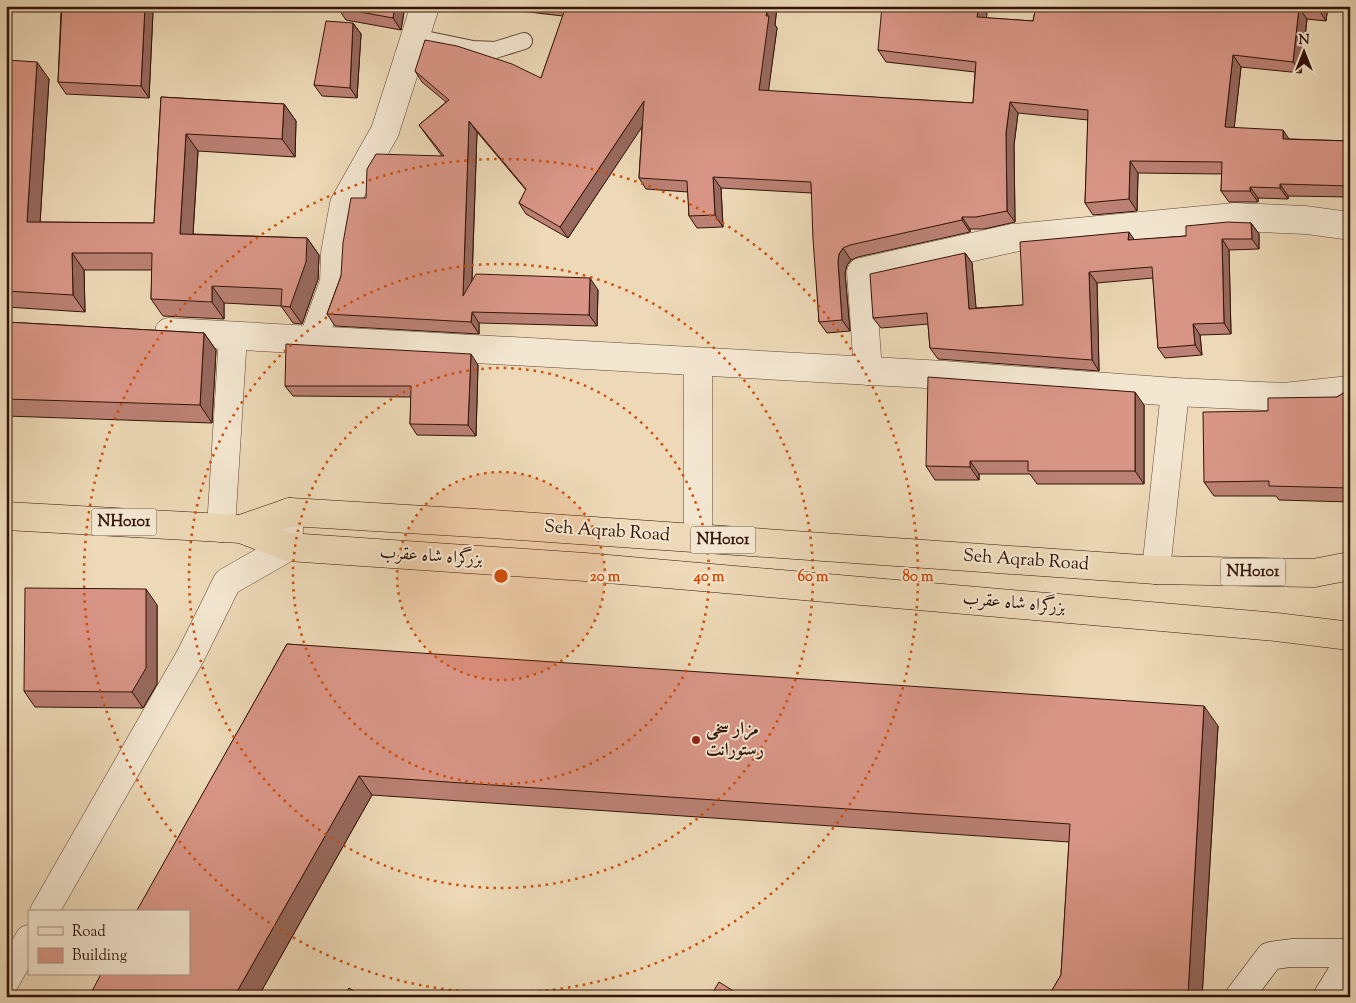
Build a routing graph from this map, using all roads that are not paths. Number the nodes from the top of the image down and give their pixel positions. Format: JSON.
{"nodes":[{"id":1,"x":425,"y":6,"type":"edge"},
{"id":2,"x":414,"y":37,"type":"junction"},
{"id":3,"x":524,"y":40,"type":"dead end"},
{"id":4,"x":1350,"y":226,"type":"edge"},
{"id":5,"x":144,"y":331,"type":"edge"},
{"id":6,"x":233,"y":336,"type":"junction"},
{"id":7,"x":313,"y":340,"type":"junction"},
{"id":8,"x":698,"y":362,"type":"junction"},
{"id":9,"x":868,"y":371,"type":"junction"},
{"id":10,"x":1350,"y":390,"type":"edge"},
{"id":11,"x":1175,"y":392,"type":"junction"},
{"id":12,"x":290,"y":512,"type":"junction"},
{"id":13,"x":6,"y":516,"type":"edge"},
{"id":14,"x":231,"y":528,"type":"junction"},
{"id":15,"x":698,"y":538,"type":"junction"},
{"id":16,"x":288,"y":547,"type":"junction"},
{"id":17,"x":1350,"y":566,"type":"edge"},
{"id":18,"x":1156,"y":570,"type":"junction"},
{"id":19,"x":1350,"y":636,"type":"edge"},
{"id":20,"x":45,"y":910,"type":"edge"},
{"id":21,"x":28,"y":941,"type":"edge"},
{"id":22,"x":1350,"y":953,"type":"edge"},
{"id":23,"x":1350,"y":960,"type":"edge"},
{"id":24,"x":6,"y":980,"type":"edge"},
{"id":25,"x":1238,"y":997,"type":"edge"},
{"id":26,"x":1327,"y":997,"type":"edge"}],
"edges":[{"from":1,"to":2,"type":"street"},
{"from":2,"to":3,"type":"lane"},
{"from":2,"to":7,"type":"street"},
{"from":4,"to":9,"type":"street"},
{"from":5,"to":6,"type":"street"},
{"from":6,"to":7,"type":"street"},
{"from":6,"to":14,"type":"street"},
{"from":7,"to":8,"type":"street"},
{"from":8,"to":9,"type":"street"},
{"from":8,"to":15,"type":"street"},
{"from":9,"to":11,"type":"street"},
{"from":10,"to":11,"type":"street"},
{"from":11,"to":18,"type":"street"},
{"from":12,"to":14,"type":"highway","name":"Seh Aqrab Road","number":"NH0101"},
{"from":12,"to":15,"type":"highway","name":"Seh Aqrab Road","number":"NH0101"},
{"from":12,"to":16,"type":"street"},
{"from":13,"to":14,"type":"highway","name":"Seh Aqrab Road","number":"NH0101"},
{"from":14,"to":16,"type":"highway","name":"Seh Aqrab Road","number":"NH0101"},
{"from":15,"to":18,"type":"highway","name":"Seh Aqrab Road","number":"NH0101"},
{"from":16,"to":19,"type":"highway","name":"بزرگراه شاه عقرب","number":"NH0101"},
{"from":16,"to":20,"type":"street"},
{"from":17,"to":18,"type":"highway","number":"NH0101"},
{"from":21,"to":24,"type":"street"},
{"from":22,"to":25,"type":"street"},
{"from":23,"to":26,"type":"street"}]}
